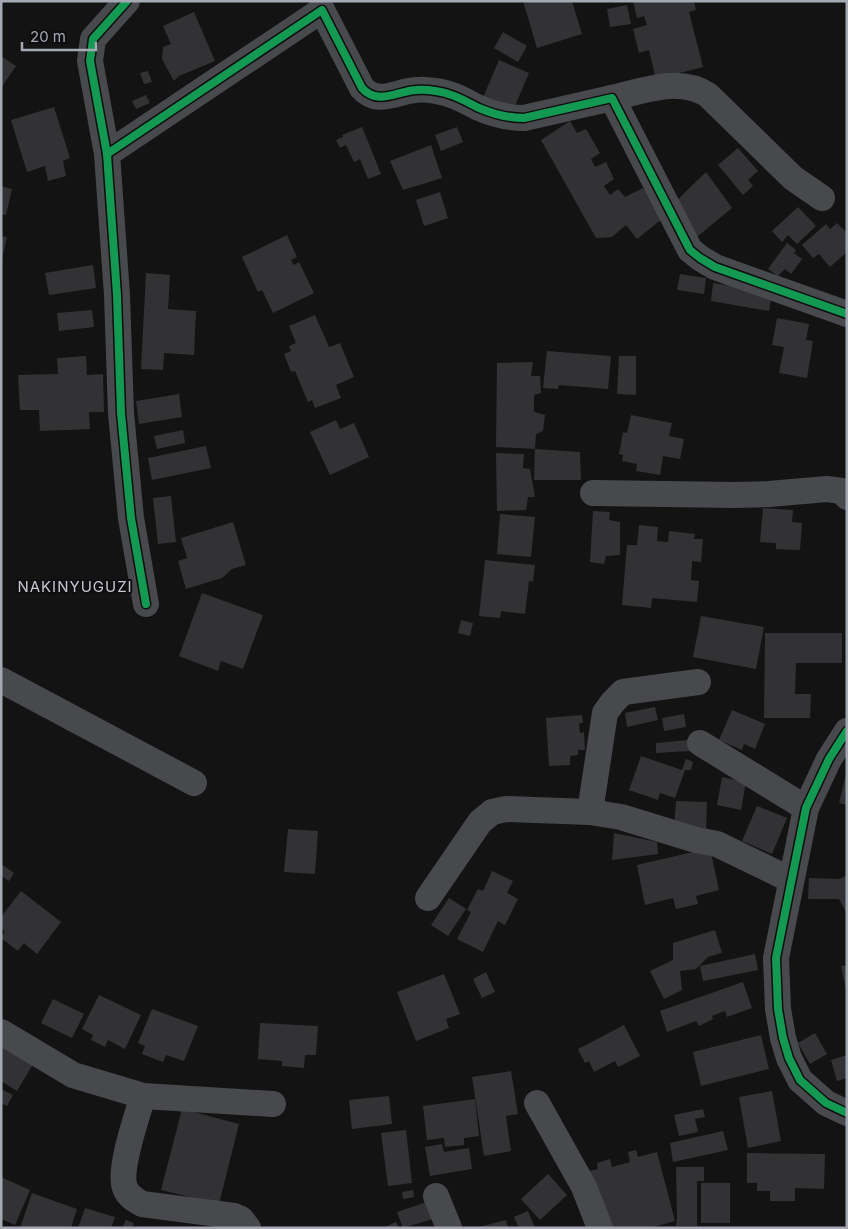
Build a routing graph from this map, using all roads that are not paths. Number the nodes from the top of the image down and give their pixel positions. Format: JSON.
{"nodes":[{"id":1,"x":127,"y":1,"type":"edge"},
{"id":2,"x":332,"y":6,"type":"edge"},
{"id":3,"x":612,"y":98,"type":"junction"},
{"id":4,"x":107,"y":154,"type":"junction"},
{"id":5,"x":822,"y":198,"type":"dead end"},
{"id":6,"x":847,"y":314,"type":"edge"},
{"id":7,"x":845,"y":492,"type":"edge"},
{"id":8,"x":593,"y":493,"type":"dead end"},
{"id":9,"x":146,"y":604,"type":"dead end"},
{"id":10,"x":1,"y":680,"type":"edge"},
{"id":11,"x":698,"y":682,"type":"dead end"},
{"id":12,"x":847,"y":731,"type":"edge"},
{"id":13,"x":700,"y":742,"type":"dead end"},
{"id":14,"x":194,"y":783,"type":"dead end"},
{"id":15,"x":806,"y":808,"type":"junction"},
{"id":16,"x":590,"y":812,"type":"junction"},
{"id":17,"x":791,"y":880,"type":"junction"},
{"id":18,"x":428,"y":898,"type":"dead end"},
{"id":19,"x":1,"y":1032,"type":"edge"},
{"id":20,"x":143,"y":1096,"type":"junction"},
{"id":21,"x":537,"y":1103,"type":"dead end"},
{"id":22,"x":273,"y":1104,"type":"dead end"},
{"id":23,"x":847,"y":1113,"type":"edge"},
{"id":24,"x":436,"y":1196,"type":"dead end"},
{"id":25,"x":248,"y":1228,"type":"edge"},
{"id":26,"x":449,"y":1228,"type":"edge"},
{"id":27,"x":600,"y":1228,"type":"edge"}],
"edges":[{"from":1,"to":4,"type":"street"},
{"from":2,"to":3,"type":"street"},
{"from":2,"to":4,"type":"street"},
{"from":3,"to":5,"type":"street"},
{"from":3,"to":6,"type":"street"},
{"from":4,"to":9,"type":"street"},
{"from":7,"to":8,"type":"street"},
{"from":10,"to":14,"type":"street"},
{"from":11,"to":16,"type":"street"},
{"from":12,"to":15,"type":"street"},
{"from":13,"to":15,"type":"street"},
{"from":15,"to":17,"type":"street"},
{"from":16,"to":17,"type":"street"},
{"from":16,"to":18,"type":"street"},
{"from":17,"to":23,"type":"street"},
{"from":19,"to":20,"type":"street"},
{"from":20,"to":22,"type":"street"},
{"from":20,"to":25,"type":"street"},
{"from":21,"to":27,"type":"street"},
{"from":24,"to":26,"type":"street"}]}
